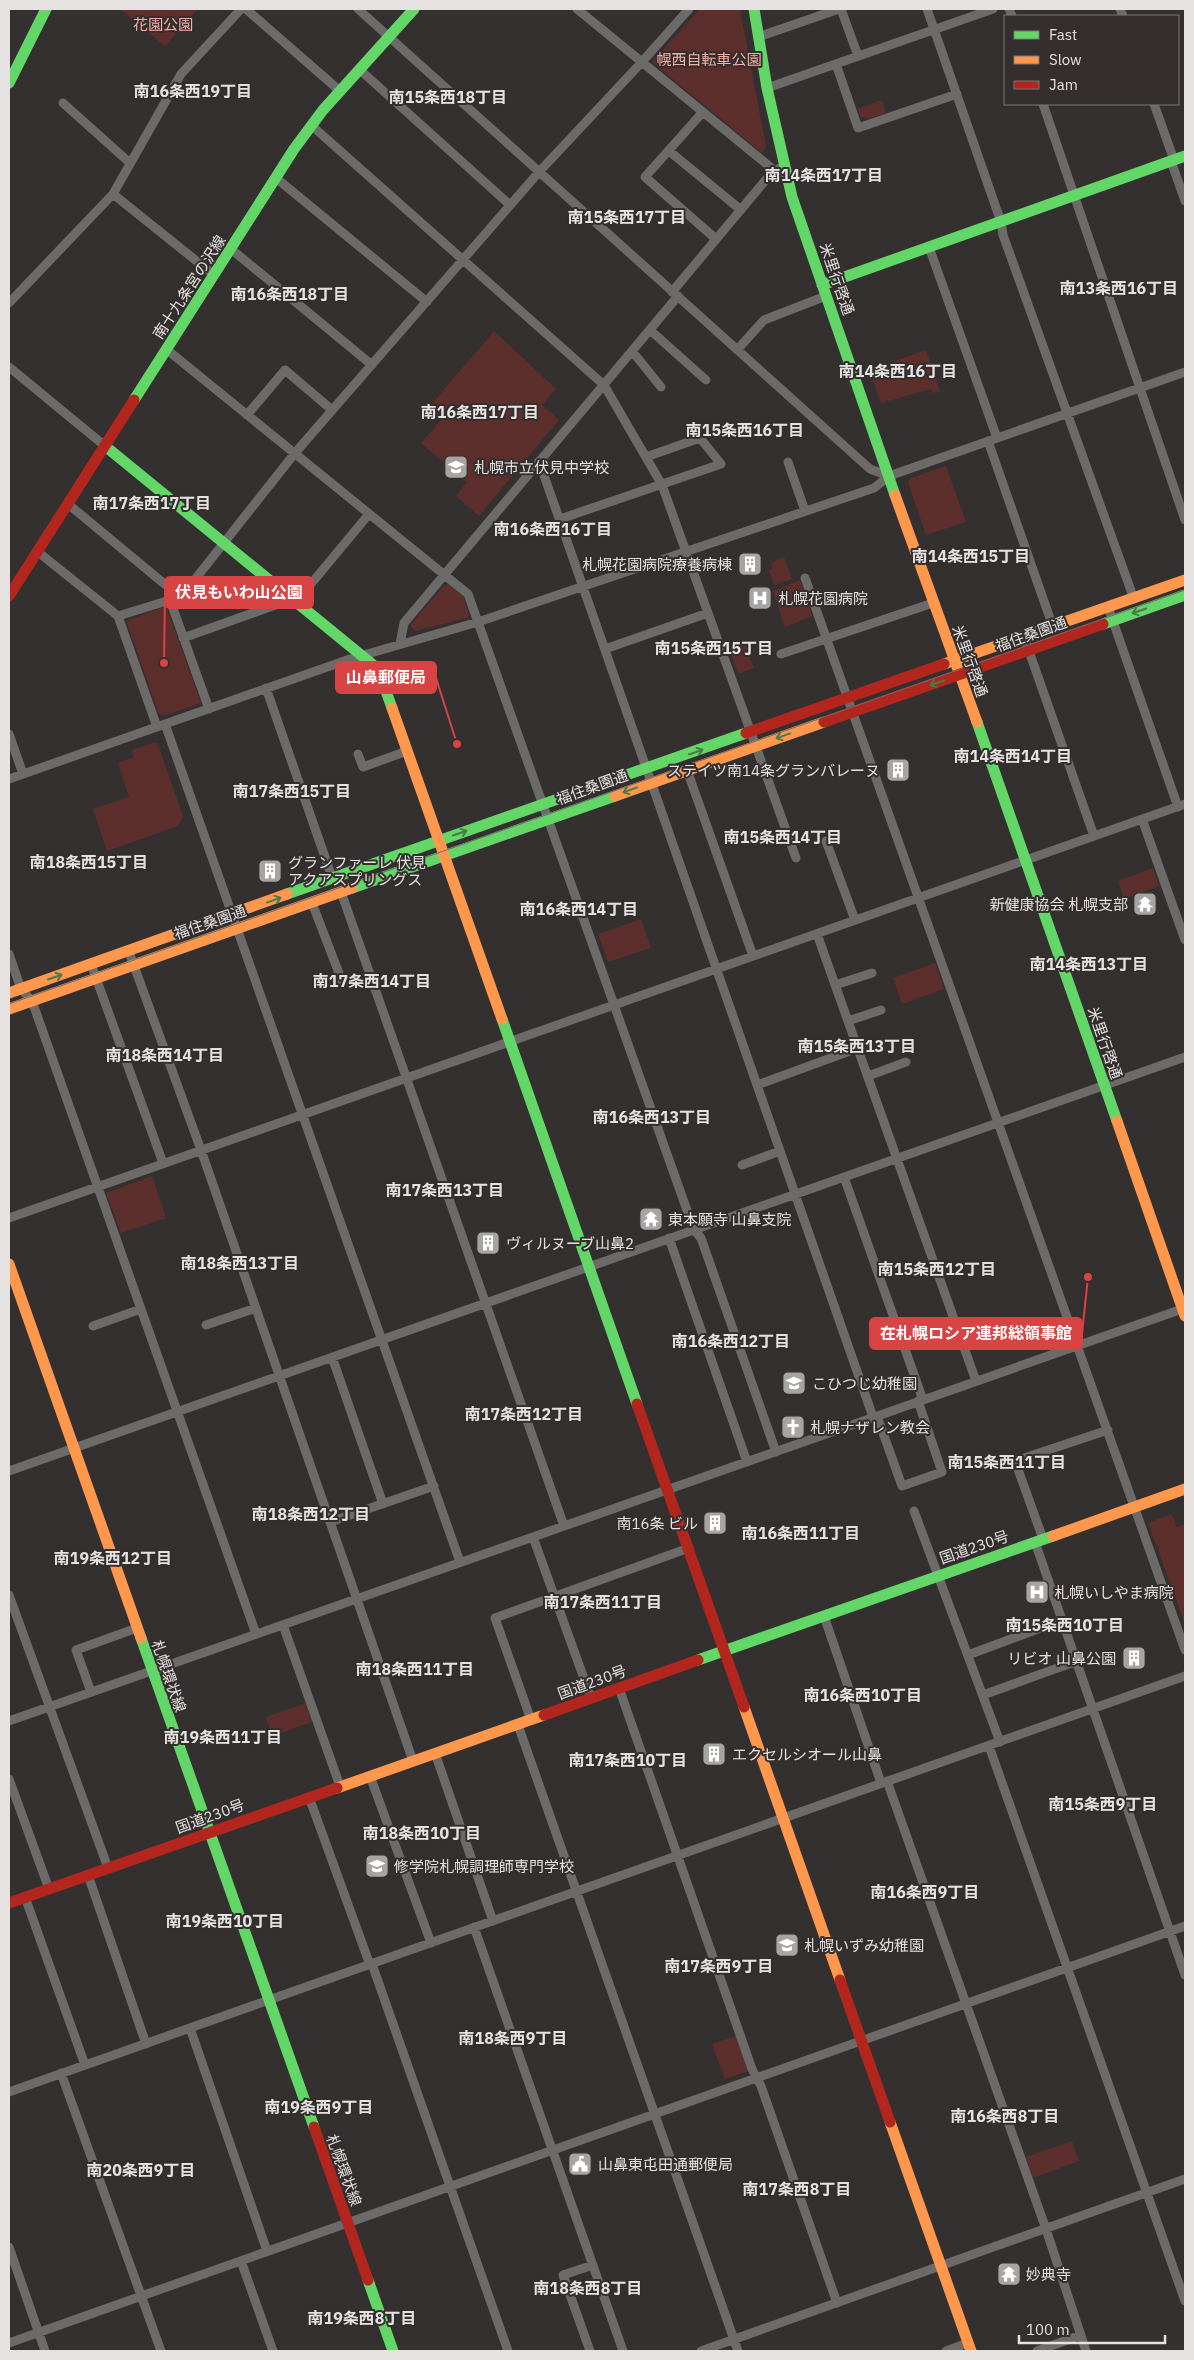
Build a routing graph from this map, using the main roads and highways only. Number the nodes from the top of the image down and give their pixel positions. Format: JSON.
{"nodes":[{"id":1,"x":46,"y":9,"type":"edge"},
{"id":2,"x":414,"y":9,"type":"edge"},
{"id":3,"x":754,"y":9,"type":"edge"},
{"id":4,"x":9,"y":83,"type":"edge"},
{"id":5,"x":1177,"y":159,"type":"edge"},
{"id":6,"x":824,"y":290,"type":"junction"},
{"id":7,"x":105,"y":446,"type":"junction"},
{"id":8,"x":1185,"y":580,"type":"edge"},
{"id":9,"x":1185,"y":595,"type":"edge"},
{"id":10,"x":9,"y":596,"type":"edge"},
{"id":11,"x":954,"y":661,"type":"junction"},
{"id":12,"x":960,"y":675,"type":"junction"},
{"id":13,"x":439,"y":840,"type":"junction"},
{"id":14,"x":444,"y":856,"type":"junction"},
{"id":15,"x":9,"y":993,"type":"edge"},
{"id":16,"x":9,"y":1009,"type":"edge"},
{"id":17,"x":9,"y":1264,"type":"edge"},
{"id":18,"x":1184,"y":1311,"type":"edge"},
{"id":19,"x":1185,"y":1489,"type":"edge"},
{"id":20,"x":724,"y":1651,"type":"junction"},
{"id":21,"x":208,"y":1833,"type":"junction"},
{"id":22,"x":9,"y":1903,"type":"edge"},
{"id":23,"x":969,"y":2347,"type":"edge"},
{"id":24,"x":393,"y":2351,"type":"edge"}],
"edges":[{"from":1,"to":4,"type":"main road"},
{"from":2,"to":7,"type":"main road","name":"南十九条宮の沢線"},
{"from":3,"to":6,"type":"main road","name":"米里行啓通"},
{"from":5,"to":6,"type":"main road"},
{"from":6,"to":11,"type":"main road","name":"米里行啓通"},
{"from":7,"to":10,"type":"main road","name":"南十九条宮の沢線"},
{"from":7,"to":13,"type":"main road"},
{"from":8,"to":11,"type":"main road","name":"福住桑園通"},
{"from":9,"to":12,"type":"main road","name":"福住桑園通","one_way":true},
{"from":11,"to":12,"type":"main road","name":"米里行啓通"},
{"from":13,"to":11,"type":"main road","name":"福住桑園通","one_way":true},
{"from":12,"to":14,"type":"main road","name":"福住桑園通","one_way":true},
{"from":12,"to":18,"type":"main road","name":"米里行啓通"},
{"from":13,"to":14,"type":"main road"},
{"from":15,"to":13,"type":"main road","name":"福住桑園通","one_way":true},
{"from":14,"to":16,"type":"main road","name":"福住桑園通"},
{"from":14,"to":20,"type":"main road"},
{"from":17,"to":21,"type":"main road","name":"札幌環状線"},
{"from":19,"to":20,"type":"main road","name":"国道230号"},
{"from":20,"to":21,"type":"main road","name":"国道230号"},
{"from":20,"to":23,"type":"main road"},
{"from":21,"to":22,"type":"main road","name":"国道230号"},
{"from":21,"to":24,"type":"main road","name":"札幌環状線"}]}
